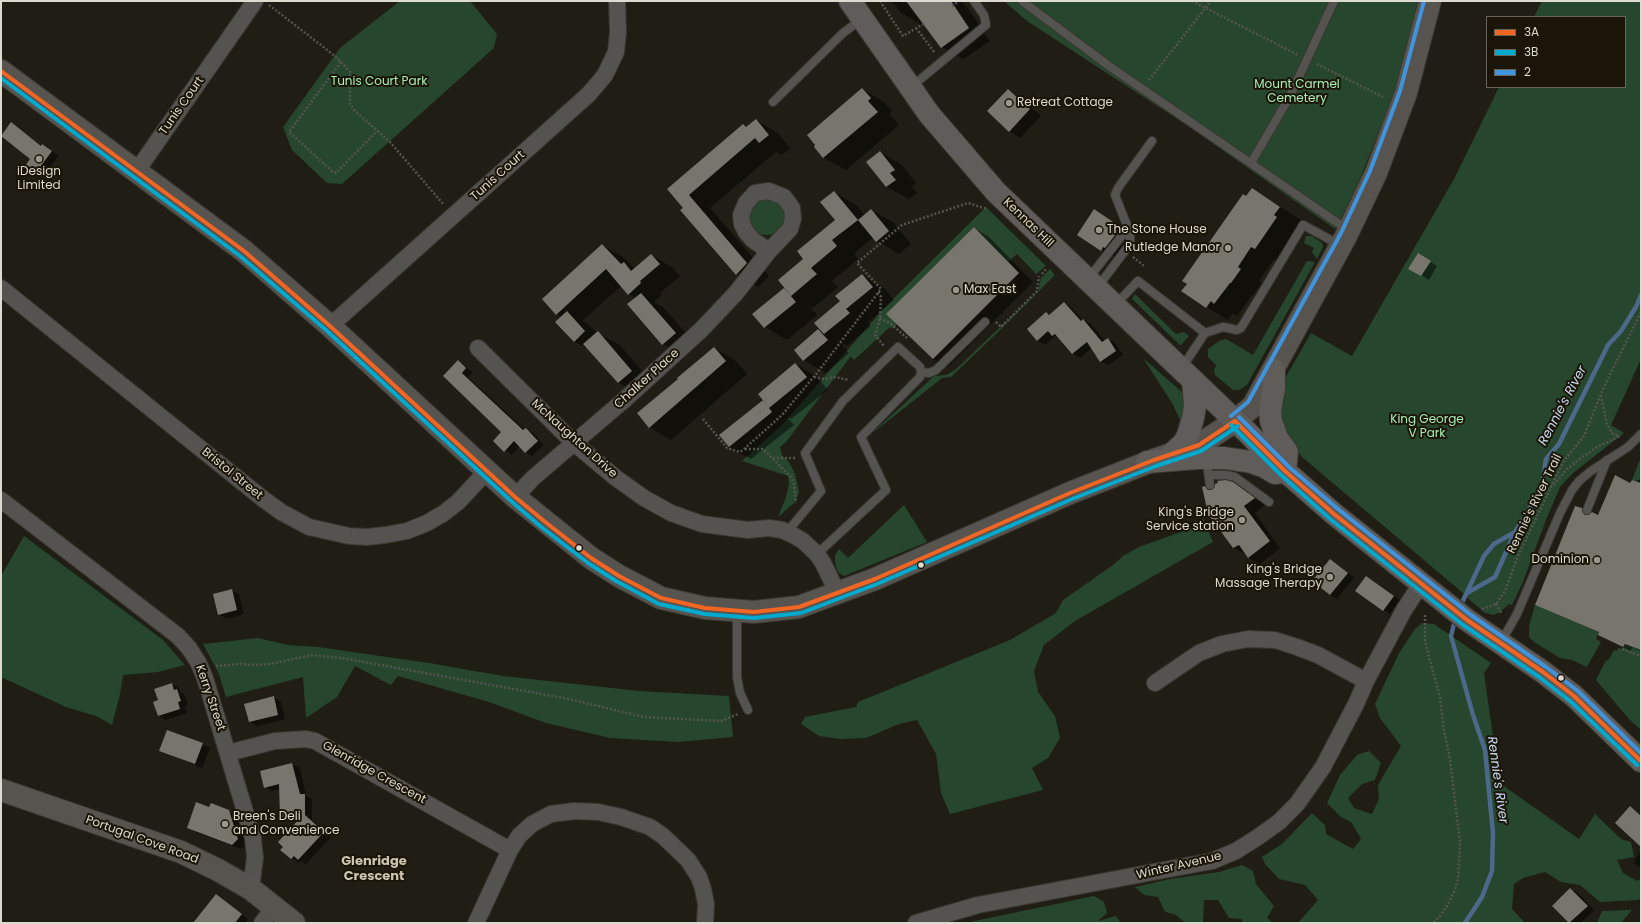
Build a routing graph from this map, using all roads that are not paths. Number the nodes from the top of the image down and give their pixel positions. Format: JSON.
{"nodes":[{"id":1,"x":255,"y":1,"type":"edge"},
{"id":2,"x":617,"y":1,"type":"edge"},
{"id":3,"x":850,"y":1,"type":"edge"},
{"id":4,"x":974,"y":1,"type":"edge"},
{"id":5,"x":1022,"y":1,"type":"edge"},
{"id":6,"x":1334,"y":1,"type":"edge"},
{"id":7,"x":1430,"y":1,"type":"edge"},
{"id":8,"x":862,"y":19,"type":"junction"},
{"id":9,"x":1,"y":71,"type":"edge"},
{"id":10,"x":910,"y":87,"type":"junction"},
{"id":11,"x":774,"y":102,"type":"dead end"},
{"id":12,"x":1152,"y":141,"type":"dead end"},
{"id":13,"x":1251,"y":163,"type":"junction"},
{"id":14,"x":136,"y":172,"type":"junction"},
{"id":15,"x":1128,"y":228,"type":"junction"},
{"id":16,"x":1344,"y":238,"type":"junction"},
{"id":17,"x":769,"y":251,"type":"dead end"},
{"id":18,"x":1092,"y":284,"type":"junction"},
{"id":19,"x":1,"y":288,"type":"edge"},
{"id":20,"x":1114,"y":306,"type":"junction"},
{"id":21,"x":985,"y":322,"type":"dead end"},
{"id":22,"x":330,"y":326,"type":"junction"},
{"id":23,"x":1205,"y":333,"type":"junction"},
{"id":24,"x":478,"y":348,"type":"dead end"},
{"id":25,"x":1274,"y":370,"type":"junction"},
{"id":26,"x":921,"y":372,"type":"junction"},
{"id":27,"x":1187,"y":375,"type":"junction"},
{"id":28,"x":1235,"y":421,"type":"junction"},
{"id":29,"x":1641,"y":434,"type":"edge"},
{"id":30,"x":574,"y":443,"type":"junction"},
{"id":31,"x":1174,"y":454,"type":"junction"},
{"id":32,"x":1608,"y":460,"type":"junction"},
{"id":33,"x":1148,"y":462,"type":"junction"},
{"id":34,"x":1207,"y":467,"type":"junction"},
{"id":35,"x":487,"y":471,"type":"junction"},
{"id":36,"x":1285,"y":471,"type":"junction"},
{"id":37,"x":1210,"y":485,"type":"dead end"},
{"id":38,"x":515,"y":496,"type":"junction"},
{"id":39,"x":1,"y":500,"type":"edge"},
{"id":40,"x":1269,"y":502,"type":"dead end"},
{"id":41,"x":1587,"y":510,"type":"dead end"},
{"id":42,"x":786,"y":532,"type":"junction"},
{"id":43,"x":817,"y":554,"type":"junction"},
{"id":44,"x":1421,"y":584,"type":"junction"},
{"id":45,"x":838,"y":594,"type":"junction"},
{"id":46,"x":737,"y":611,"type":"junction"},
{"id":47,"x":1501,"y":643,"type":"junction"},
{"id":48,"x":1366,"y":681,"type":"junction"},
{"id":49,"x":1155,"y":683,"type":"dead end"},
{"id":50,"x":748,"y":710,"type":"road end"},
{"id":51,"x":1632,"y":742,"type":"edge"},
{"id":52,"x":228,"y":753,"type":"junction"},
{"id":53,"x":1641,"y":761,"type":"edge"},
{"id":54,"x":1,"y":790,"type":"edge"},
{"id":55,"x":510,"y":850,"type":"junction"},
{"id":56,"x":251,"y":889,"type":"junction"},
{"id":57,"x":268,"y":915,"type":"edge"},
{"id":58,"x":294,"y":923,"type":"edge"},
{"id":59,"x":476,"y":923,"type":"edge"},
{"id":60,"x":705,"y":923,"type":"edge"},
{"id":61,"x":916,"y":923,"type":"edge"}],
"edges":[{"from":1,"to":14,"type":"street","name":"Tunis Court"},
{"from":2,"to":22,"type":"street","name":"Tunis Court"},
{"from":3,"to":8,"type":"main road","name":"Kennas Hill"},
{"from":4,"to":10,"type":"lane"},
{"from":5,"to":13,"type":"lane"},
{"from":6,"to":13,"type":"lane"},
{"from":7,"to":16,"type":"street"},
{"from":8,"to":10,"type":"main road","name":"Kennas Hill"},
{"from":8,"to":11,"type":"lane"},
{"from":9,"to":14,"type":"street"},
{"from":10,"to":18,"type":"main road","name":"Kennas Hill"},
{"from":12,"to":15,"type":"lane"},
{"from":13,"to":16,"type":"lane"},
{"from":14,"to":22,"type":"street"},
{"from":15,"to":18,"type":"lane"},
{"from":15,"to":18,"type":"lane"},
{"from":16,"to":23,"type":"lane"},
{"from":16,"to":25,"type":"street"},
{"from":17,"to":30,"type":"street","name":"Chalker Place"},
{"from":18,"to":20,"type":"main road","name":"Kennas Hill"},
{"from":19,"to":35,"type":"street","name":"Bristol Street"},
{"from":20,"to":23,"type":"lane"},
{"from":20,"to":27,"type":"main road","name":"Kennas Hill"},
{"from":21,"to":26,"type":"lane"},
{"from":22,"to":35,"type":"street"},
{"from":23,"to":27,"type":"lane"},
{"from":24,"to":30,"type":"street","name":"McNaughton Drive"},
{"from":25,"to":28,"type":"street"},
{"from":25,"to":36,"type":"main road"},
{"from":26,"to":42,"type":"lane"},
{"from":26,"to":43,"type":"lane"},
{"from":27,"to":28,"type":"main road","name":"Kennas Hill"},
{"from":27,"to":31,"type":"main road"},
{"from":28,"to":31,"type":"street"},
{"from":28,"to":36,"type":"main road","name":"Kennas Hill"},
{"from":29,"to":32,"type":"lane"},
{"from":30,"to":38,"type":"street","name":"Chalker Place"},
{"from":30,"to":42,"type":"street","name":"McNaughton Drive"},
{"from":31,"to":33,"type":"street"},
{"from":32,"to":41,"type":"lane"},
{"from":32,"to":47,"type":"lane"},
{"from":33,"to":34,"type":"main road"},
{"from":33,"to":45,"type":"street"},
{"from":34,"to":36,"type":"main road"},
{"from":34,"to":37,"type":"lane"},
{"from":34,"to":40,"type":"lane"},
{"from":35,"to":38,"type":"street"},
{"from":36,"to":44,"type":"main road","name":"Kennas Hill"},
{"from":38,"to":46,"type":"street"},
{"from":39,"to":52,"type":"street","name":"Kerry Street"},
{"from":42,"to":43,"type":"street","name":"McNaughton Drive"},
{"from":43,"to":45,"type":"street","name":"McNaughton Drive"},
{"from":44,"to":47,"type":"main road","name":"Kennas Hill"},
{"from":44,"to":48,"type":"street","name":"Winter Avenue"},
{"from":45,"to":46,"type":"street"},
{"from":46,"to":50,"type":"lane"},
{"from":47,"to":51,"type":"main road","name":"Kennas Hill"},
{"from":48,"to":49,"type":"street"},
{"from":48,"to":61,"type":"street","name":"Winter Avenue"},
{"from":51,"to":53,"type":"main road","name":"Kennas Hill"},
{"from":52,"to":55,"type":"street","name":"Glenridge Crescent"},
{"from":52,"to":56,"type":"street","name":"Kerry Street"},
{"from":54,"to":56,"type":"street","name":"Portugal Cove Road"},
{"from":55,"to":59,"type":"street"},
{"from":55,"to":60,"type":"street"},
{"from":56,"to":57,"type":"street","name":"Portugal Cove Road"},
{"from":57,"to":58,"type":"street","name":"Portugal Cove Road"}]}
